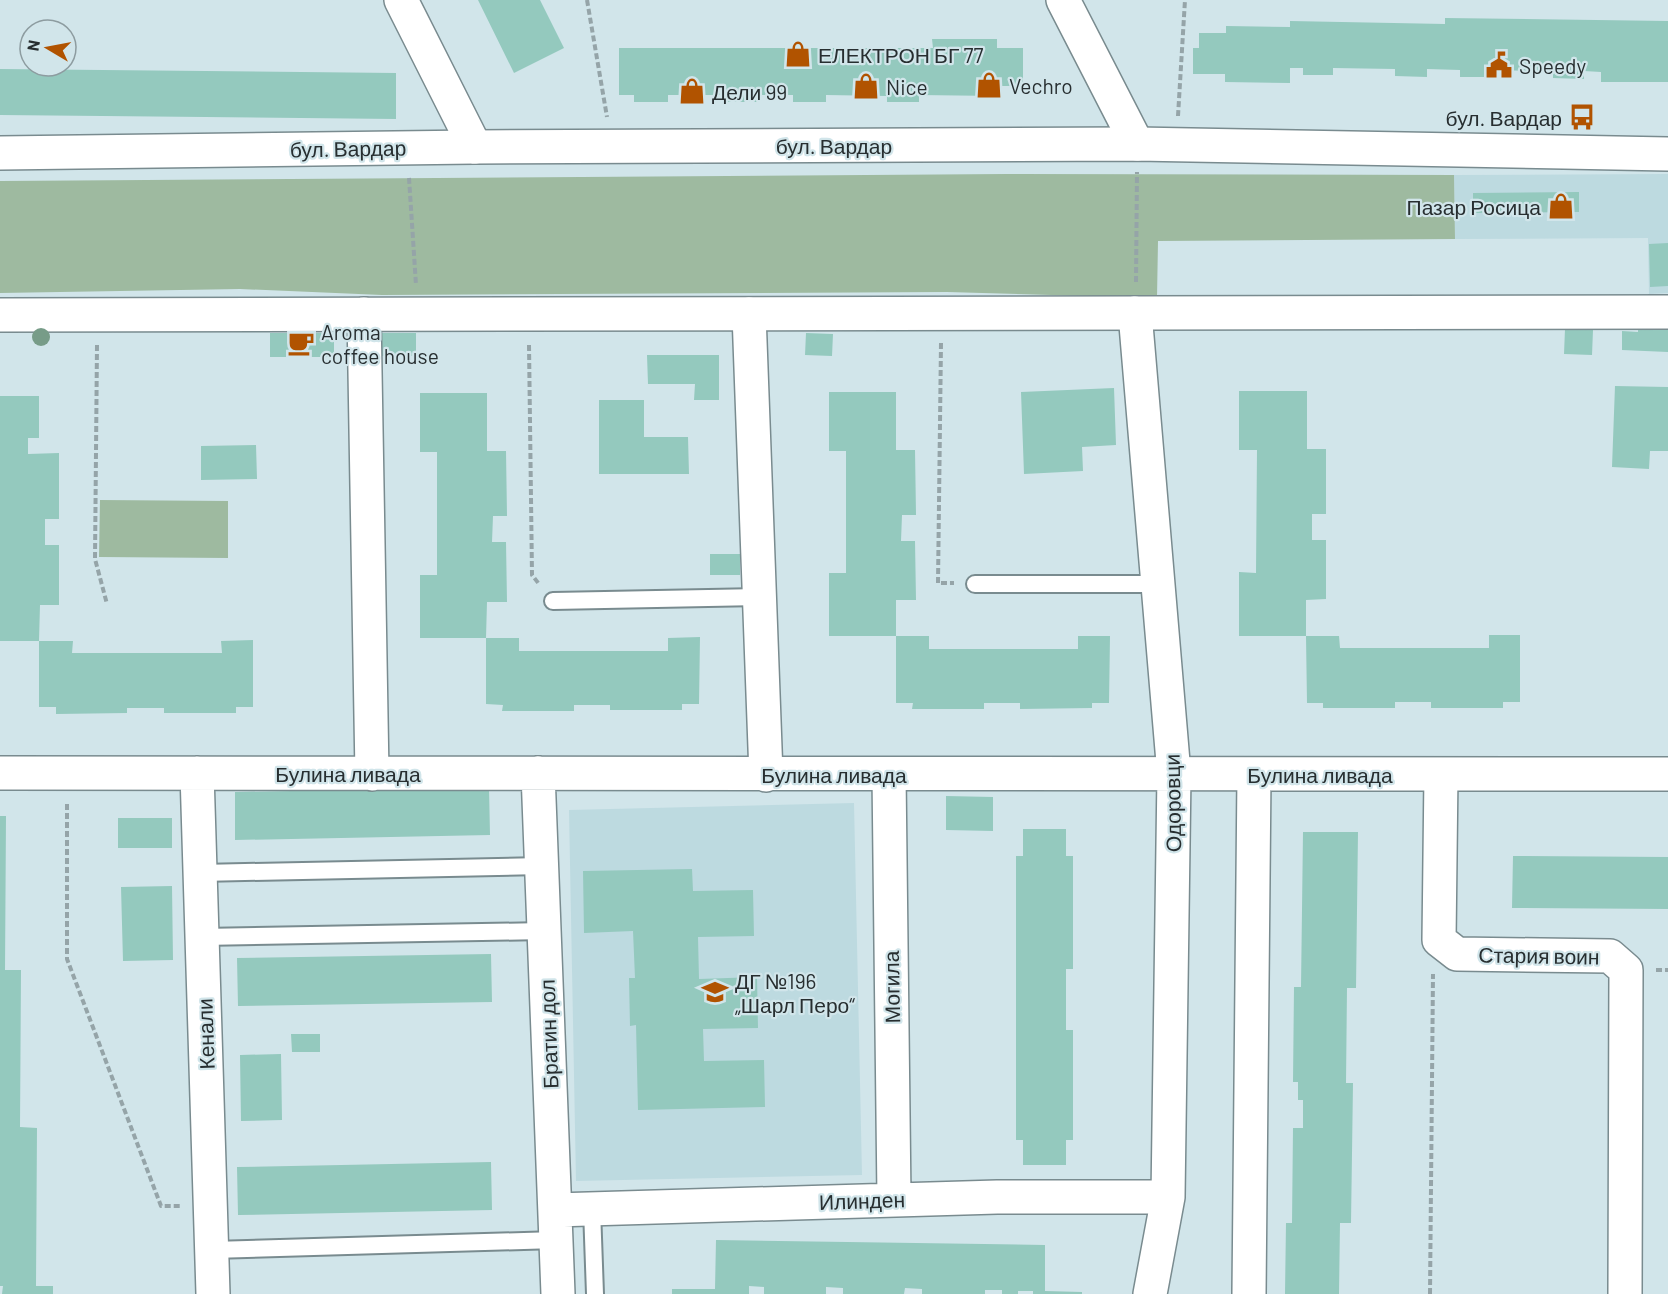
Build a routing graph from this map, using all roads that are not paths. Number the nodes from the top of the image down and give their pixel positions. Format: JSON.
{"nodes":[{"id":1,"x":400,"y":0,"type":"edge"},
{"id":2,"x":1063,"y":0,"type":"edge"},
{"id":3,"x":1137,"y":144,"type":"junction"},
{"id":4,"x":475,"y":147,"type":"junction"},
{"id":5,"x":0,"y":153,"type":"edge"},
{"id":6,"x":1668,"y":154,"type":"edge"},
{"id":7,"x":1668,"y":312,"type":"edge"},
{"id":8,"x":1135,"y":313,"type":"junction"},
{"id":9,"x":364,"y":314,"type":"junction"},
{"id":10,"x":749,"y":314,"type":"junction"},
{"id":11,"x":0,"y":315,"type":"edge"},
{"id":12,"x":975,"y":584,"type":"road end"},
{"id":13,"x":1158,"y":584,"type":"junction"},
{"id":14,"x":760,"y":597,"type":"junction"},
{"id":15,"x":554,"y":601,"type":"road end"},
{"id":16,"x":0,"y":773,"type":"edge"},
{"id":17,"x":197,"y":773,"type":"junction"},
{"id":18,"x":538,"y":773,"type":"junction"},
{"id":19,"x":372,"y":774,"type":"junction"},
{"id":20,"x":889,"y":774,"type":"junction"},
{"id":21,"x":1174,"y":774,"type":"junction"},
{"id":22,"x":1254,"y":774,"type":"junction"},
{"id":23,"x":1442,"y":774,"type":"junction"},
{"id":24,"x":1668,"y":774,"type":"edge"},
{"id":25,"x":766,"y":775,"type":"junction"},
{"id":26,"x":542,"y":866,"type":"junction"},
{"id":27,"x":200,"y":873,"type":"junction"},
{"id":28,"x":544,"y":931,"type":"junction"},
{"id":29,"x":202,"y":937,"type":"junction"},
{"id":30,"x":1168,"y":1197,"type":"junction"},
{"id":31,"x":894,"y":1199,"type":"junction"},
{"id":32,"x":592,"y":1209,"type":"junction"},
{"id":33,"x":556,"y":1225,"type":"junction"},
{"id":34,"x":212,"y":1250,"type":"junction"},
{"id":35,"x":213,"y":1294,"type":"edge"},
{"id":36,"x":558,"y":1294,"type":"edge"},
{"id":37,"x":595,"y":1294,"type":"edge"},
{"id":38,"x":1150,"y":1294,"type":"edge"},
{"id":39,"x":1249,"y":1294,"type":"edge"},
{"id":40,"x":1625,"y":1294,"type":"edge"}],
"edges":[{"from":1,"to":4,"type":"street"},
{"from":2,"to":3,"type":"street"},
{"from":3,"to":4,"type":"street","name":"бул. Вардар"},
{"from":3,"to":6,"type":"street","name":"бул. Вардар"},
{"from":4,"to":5,"type":"street","name":"бул. Вардар"},
{"from":7,"to":8,"type":"street"},
{"from":8,"to":10,"type":"street"},
{"from":8,"to":13,"type":"street","name":"Одоровци"},
{"from":9,"to":10,"type":"street"},
{"from":9,"to":11,"type":"street"},
{"from":9,"to":19,"type":"street"},
{"from":10,"to":14,"type":"street"},
{"from":12,"to":13,"type":"lane"},
{"from":13,"to":21,"type":"street","name":"Одоровци"},
{"from":14,"to":15,"type":"lane"},
{"from":14,"to":25,"type":"street"},
{"from":16,"to":17,"type":"street","name":"Булина ливада"},
{"from":17,"to":19,"type":"street","name":"Булина ливада"},
{"from":17,"to":27,"type":"street","name":"Кенали"},
{"from":18,"to":19,"type":"street","name":"Булина ливада"},
{"from":18,"to":25,"type":"street","name":"Булина ливада"},
{"from":18,"to":26,"type":"street","name":"Братин дол"},
{"from":20,"to":21,"type":"street","name":"Булина ливада"},
{"from":20,"to":25,"type":"street","name":"Булина ливада"},
{"from":20,"to":31,"type":"street","name":"Могила"},
{"from":21,"to":22,"type":"street","name":"Булина ливада"},
{"from":21,"to":30,"type":"street","name":"Одоровци"},
{"from":22,"to":23,"type":"street","name":"Булина ливада"},
{"from":22,"to":39,"type":"street"},
{"from":23,"to":24,"type":"street","name":"Булина ливада"},
{"from":23,"to":40,"type":"street","name":"Стария воин"},
{"from":26,"to":27,"type":"lane"},
{"from":26,"to":28,"type":"street","name":"Братин дол"},
{"from":27,"to":29,"type":"street","name":"Кенали"},
{"from":28,"to":29,"type":"lane"},
{"from":28,"to":33,"type":"street","name":"Братин дол"},
{"from":29,"to":34,"type":"street","name":"Кенали"},
{"from":30,"to":31,"type":"street","name":"Илинден"},
{"from":30,"to":38,"type":"street","name":"Одоровци"},
{"from":31,"to":32,"type":"street","name":"Илинден"},
{"from":32,"to":33,"type":"street","name":"Илинден"},
{"from":32,"to":37,"type":"lane"},
{"from":33,"to":34,"type":"lane"},
{"from":33,"to":36,"type":"street","name":"Братин дол"},
{"from":34,"to":35,"type":"street","name":"Кенали"}]}
